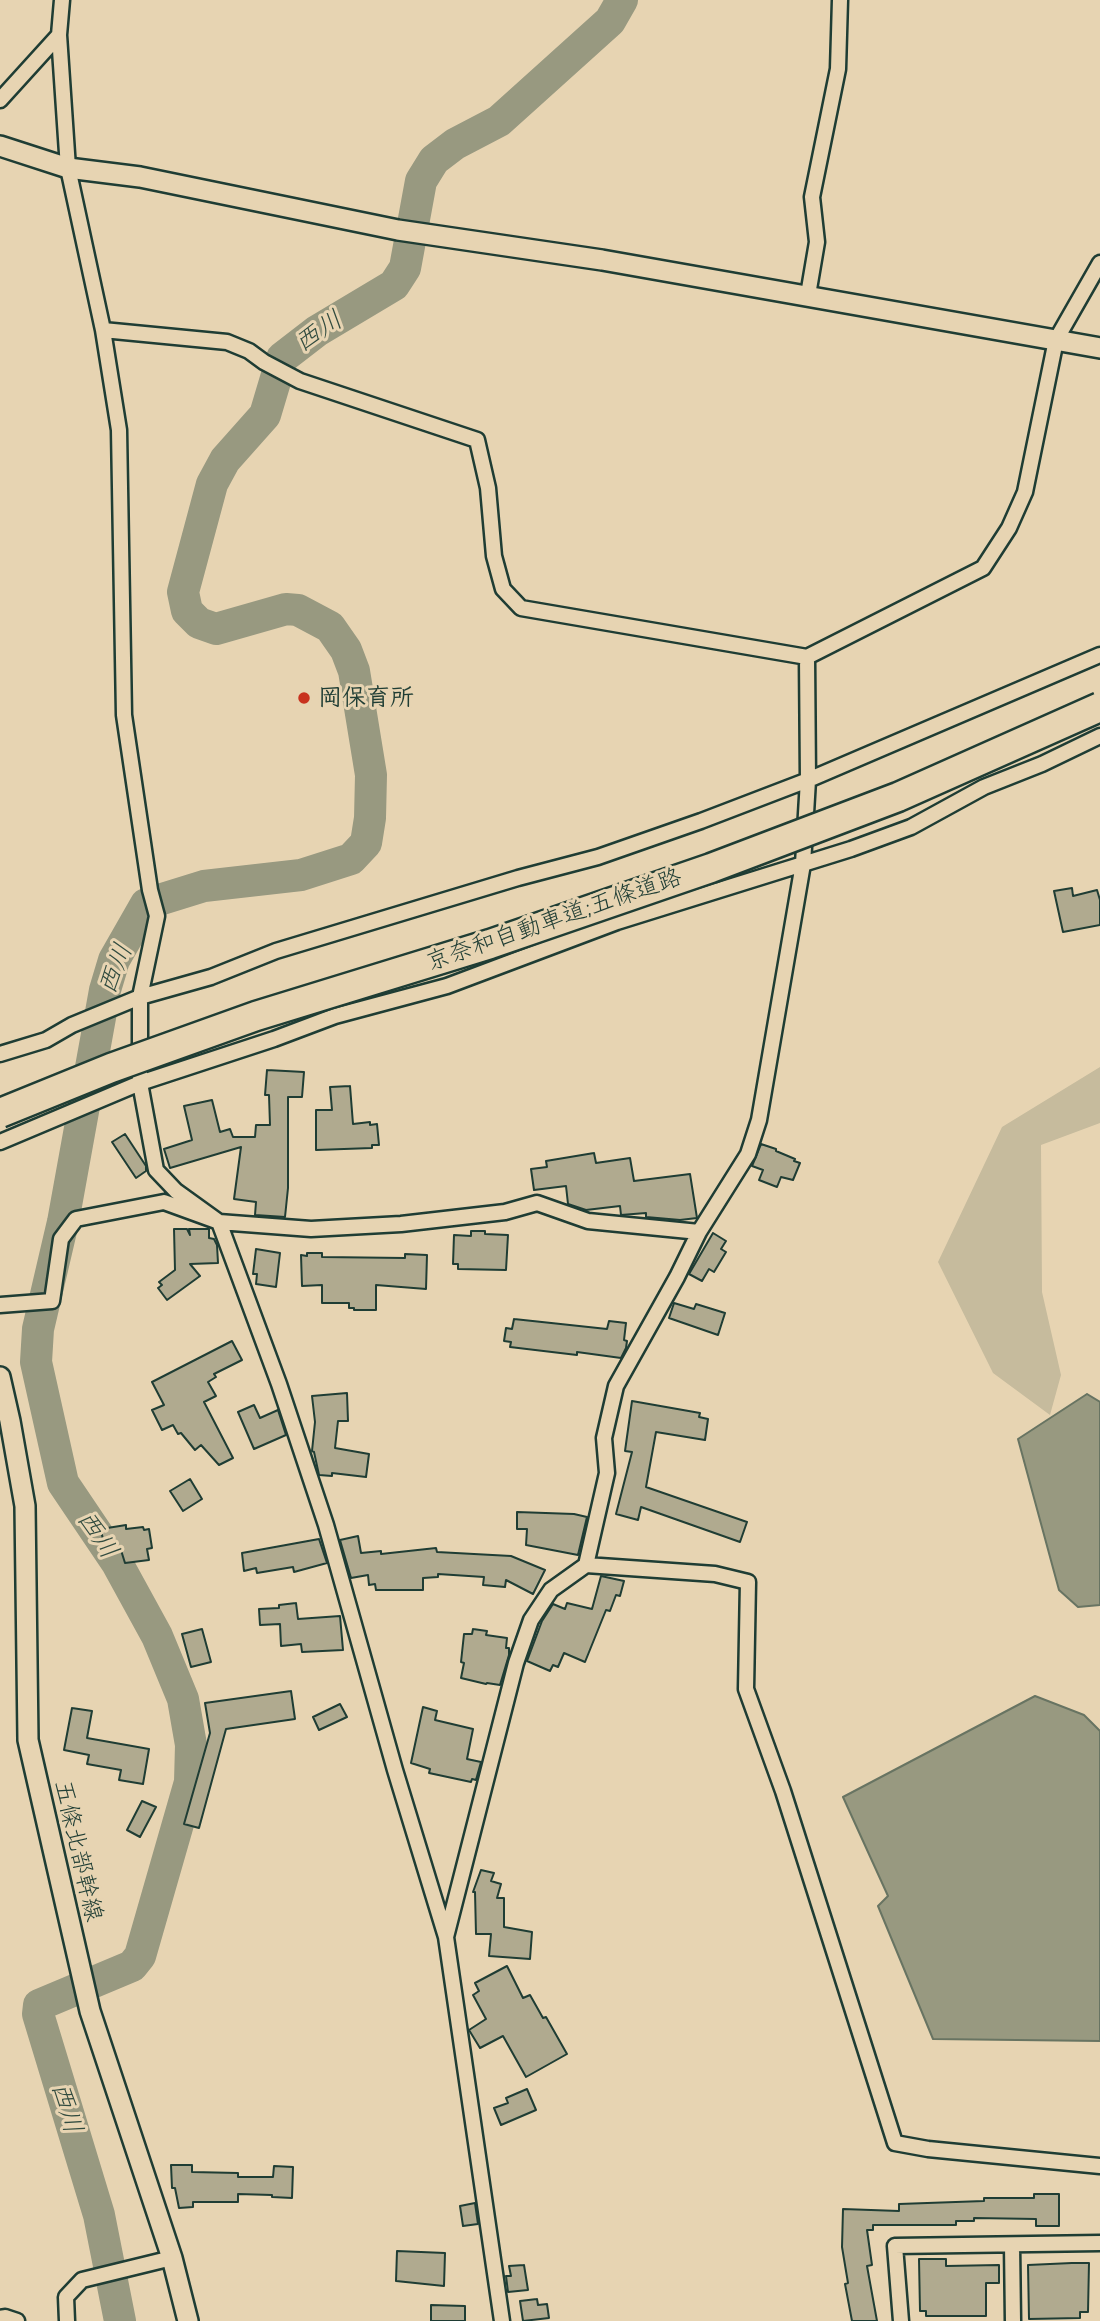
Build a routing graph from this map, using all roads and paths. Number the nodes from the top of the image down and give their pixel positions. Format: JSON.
{"nodes":[{"id":1,"x":62,"y":0,"type":"edge"},
{"id":2,"x":840,"y":0,"type":"edge"},
{"id":3,"x":59,"y":34,"type":"junction"},
{"id":4,"x":0,"y":100,"type":"edge"},
{"id":5,"x":0,"y":146,"type":"edge"},
{"id":6,"x":68,"y":169,"type":"junction"},
{"id":7,"x":1100,"y":262,"type":"edge"},
{"id":8,"x":808,"y":295,"type":"junction"},
{"id":9,"x":103,"y":330,"type":"junction"},
{"id":10,"x":1056,"y":340,"type":"junction"},
{"id":11,"x":1100,"y":348,"type":"edge"},
{"id":12,"x":1100,"y":655,"type":"edge"},
{"id":13,"x":807,"y":657,"type":"junction"},
{"id":14,"x":1100,"y":707,"type":"edge"},
{"id":15,"x":1099,"y":738,"type":"edge"},
{"id":16,"x":808,"y":780,"type":"junction"},
{"id":17,"x":803,"y":864,"type":"junction"},
{"id":18,"x":140,"y":997,"type":"junction"},
{"id":19,"x":0,"y":1054,"type":"edge"},
{"id":20,"x":140,"y":1083,"type":"junction"},
{"id":21,"x":2,"y":1131,"type":"edge"},
{"id":22,"x":219,"y":1222,"type":"junction"},
{"id":23,"x":699,"y":1231,"type":"junction"},
{"id":24,"x":0,"y":1306,"type":"edge"},
{"id":25,"x":0,"y":1377,"type":"edge"},
{"id":26,"x":586,"y":1565,"type":"junction"},
{"id":27,"x":446,"y":1937,"type":"junction"},
{"id":28,"x":1100,"y":2166,"type":"edge"},
{"id":29,"x":1100,"y":2243,"type":"edge"},
{"id":30,"x":1012,"y":2245,"type":"junction"},
{"id":31,"x":172,"y":2258,"type":"junction"},
{"id":32,"x":0,"y":2318,"type":"edge"},
{"id":33,"x":17,"y":2321,"type":"edge"},
{"id":34,"x":67,"y":2321,"type":"edge"},
{"id":35,"x":188,"y":2321,"type":"edge"},
{"id":36,"x":502,"y":2321,"type":"edge"},
{"id":37,"x":901,"y":2321,"type":"edge"},
{"id":38,"x":1013,"y":2321,"type":"edge"}],
"edges":[{"from":1,"to":3,"type":"street"},
{"from":2,"to":8,"type":"street"},
{"from":3,"to":4,"type":"street"},
{"from":3,"to":6,"type":"street"},
{"from":5,"to":6,"type":"street"},
{"from":6,"to":8,"type":"street"},
{"from":6,"to":9,"type":"street"},
{"from":7,"to":10,"type":"street"},
{"from":8,"to":10,"type":"street"},
{"from":9,"to":13,"type":"street"},
{"from":9,"to":18,"type":"street"},
{"from":10,"to":11,"type":"street"},
{"from":10,"to":13,"type":"street"},
{"from":12,"to":16,"type":"street"},
{"from":13,"to":16,"type":"street"},
{"from":14,"to":21,"type":"highway","name":"京奈和自動車道;五條道路","bridge":true},
{"from":15,"to":17,"type":"street"},
{"from":16,"to":17,"type":"street"},
{"from":16,"to":18,"type":"street"},
{"from":17,"to":20,"type":"street"},
{"from":17,"to":23,"type":"street"},
{"from":18,"to":19,"type":"street"},
{"from":18,"to":20,"type":"street"},
{"from":20,"to":21,"type":"street"},
{"from":20,"to":22,"type":"street"},
{"from":22,"to":23,"type":"street"},
{"from":22,"to":24,"type":"street"},
{"from":22,"to":27,"type":"street"},
{"from":23,"to":26,"type":"street"},
{"from":25,"to":31,"type":"street","name":"五條北部幹線"},
{"from":26,"to":27,"type":"street"},
{"from":26,"to":28,"type":"street"},
{"from":27,"to":36,"type":"street"},
{"from":29,"to":30,"type":"street"},
{"from":30,"to":37,"type":"street"},
{"from":30,"to":38,"type":"street"},
{"from":31,"to":34,"type":"street"},
{"from":31,"to":35,"type":"street","name":"五條北部幹線"},
{"from":32,"to":33,"type":"street"}]}
